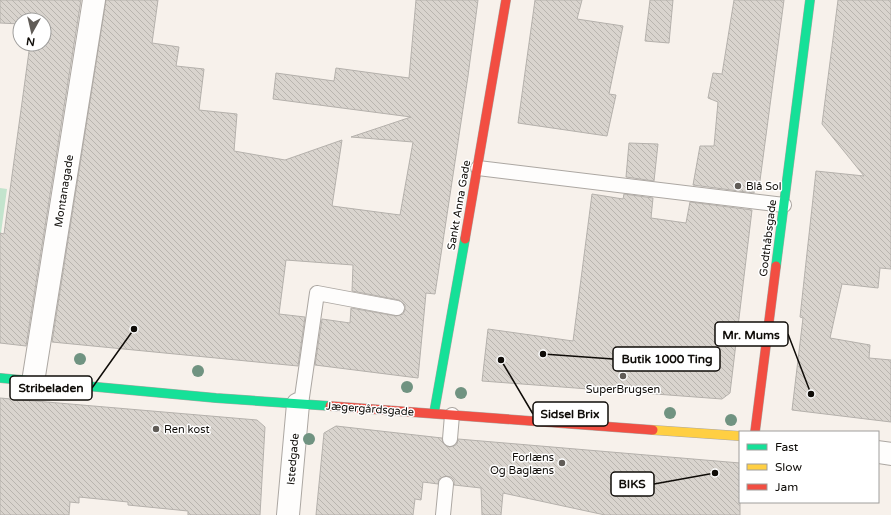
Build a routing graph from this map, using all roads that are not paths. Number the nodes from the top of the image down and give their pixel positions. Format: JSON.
{"nodes":[{"id":1,"x":94,"y":0,"type":"edge"},
{"id":2,"x":506,"y":0,"type":"edge"},
{"id":3,"x":810,"y":0,"type":"edge"},
{"id":4,"x":478,"y":168,"type":"junction"},
{"id":5,"x":784,"y":205,"type":"junction"},
{"id":6,"x":397,"y":308,"type":"dead end"},
{"id":7,"x":0,"y":378,"type":"edge"},
{"id":8,"x":33,"y":382,"type":"junction"},
{"id":9,"x":300,"y":404,"type":"junction"},
{"id":10,"x":434,"y":413,"type":"junction"},
{"id":11,"x":452,"y":415,"type":"junction"},
{"id":12,"x":755,"y":431,"type":"edge"},
{"id":13,"x":739,"y":436,"type":"edge"},
{"id":14,"x":450,"y":439,"type":"dead end"},
{"id":15,"x":879,"y":452,"type":"edge"},
{"id":16,"x":891,"y":454,"type":"edge"},
{"id":17,"x":446,"y":484,"type":"dead end"},
{"id":18,"x":288,"y":515,"type":"edge"},
{"id":19,"x":443,"y":515,"type":"edge"}],
"edges":[{"from":1,"to":8,"type":"street","name":"Montanagade"},
{"from":2,"to":4,"type":"street","name":"Sankt Anna Gade"},
{"from":3,"to":5,"type":"street","name":"Godthåbsgade"},
{"from":4,"to":5,"type":"lane"},
{"from":4,"to":10,"type":"street","name":"Sankt Anna Gade"},
{"from":5,"to":12,"type":"street","name":"Godthåbsgade"},
{"from":6,"to":9,"type":"lane"},
{"from":7,"to":8,"type":"street","name":"Jægergårdsgade"},
{"from":8,"to":9,"type":"street","name":"Jægergårdsgade"},
{"from":9,"to":10,"type":"street","name":"Jægergårdsgade"},
{"from":9,"to":18,"type":"street","name":"Istedgade"},
{"from":10,"to":11,"type":"street","name":"Jægergårdsgade"},
{"from":11,"to":13,"type":"street","name":"Jægergårdsgade"},
{"from":11,"to":14,"type":"lane"},
{"from":15,"to":16,"type":"street"},
{"from":17,"to":19,"type":"lane"}]}
